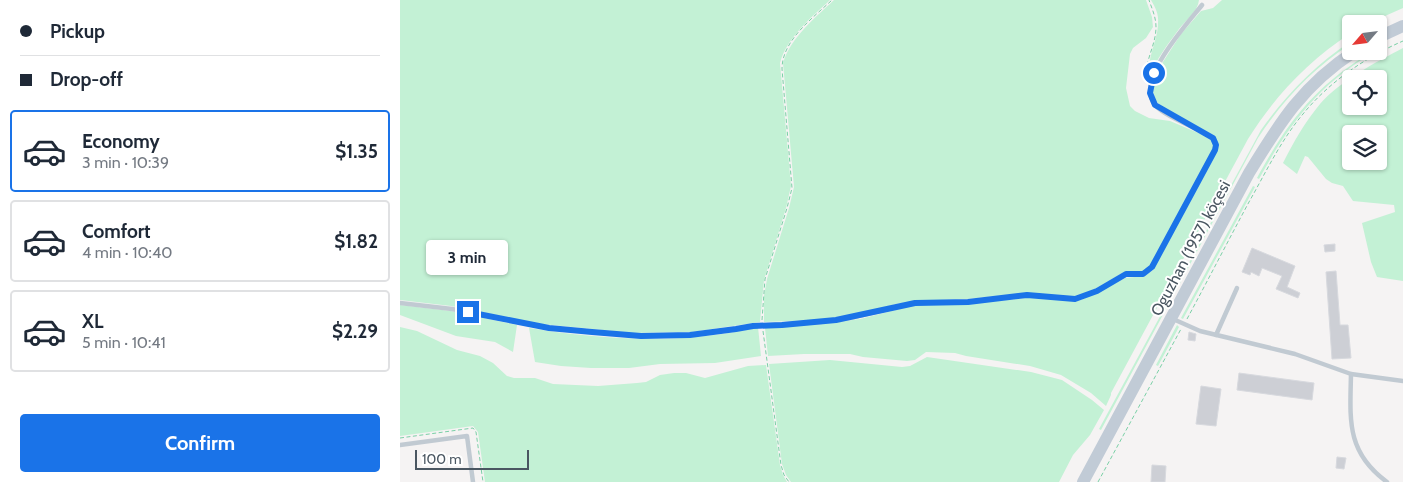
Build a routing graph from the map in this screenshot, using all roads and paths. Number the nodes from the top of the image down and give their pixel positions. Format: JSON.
{"nodes":[{"id":1,"x":832,"y":0,"type":"edge"},
{"id":2,"x":1148,"y":0,"type":"edge"},
{"id":3,"x":1202,"y":5,"type":"dead end"},
{"id":4,"x":1403,"y":26,"type":"edge"},
{"id":5,"x":1388,"y":33,"type":"edge"},
{"id":6,"x":1403,"y":41,"type":"edge"},
{"id":7,"x":1342,"y":60,"type":"edge"},
{"id":8,"x":1150,"y":93,"type":"junction"},
{"id":9,"x":1237,"y":288,"type":"dead end"},
{"id":10,"x":400,"y":303,"type":"edge"},
{"id":11,"x":1171,"y":318,"type":"junction"},
{"id":12,"x":1184,"y":324,"type":"junction"},
{"id":13,"x":762,"y":325,"type":"junction"},
{"id":14,"x":1216,"y":335,"type":"junction"},
{"id":15,"x":1352,"y":374,"type":"junction"},
{"id":16,"x":1403,"y":381,"type":"edge"},
{"id":17,"x":400,"y":445,"type":"edge"},
{"id":18,"x":473,"y":482,"type":"edge"},
{"id":19,"x":789,"y":482,"type":"edge"},
{"id":20,"x":1083,"y":482,"type":"edge"},
{"id":21,"x":1098,"y":482,"type":"edge"},
{"id":22,"x":1387,"y":482,"type":"edge"}],
"edges":[{"from":1,"to":13,"type":"path"},
{"from":2,"to":8,"type":"path"},
{"from":3,"to":8,"type":"lane"},
{"from":4,"to":5,"type":"main road"},
{"from":6,"to":12,"type":"path"},
{"from":7,"to":11,"type":"main road","name":"Oguzhan (1957) köçesi"},
{"from":8,"to":13,"type":"lane"},
{"from":9,"to":14,"type":"lane"},
{"from":10,"to":13,"type":"lane"},
{"from":11,"to":12,"type":"lane"},
{"from":11,"to":20,"type":"main road","name":"Oguzhan (1957) köçesi"},
{"from":12,"to":14,"type":"lane"},
{"from":12,"to":21,"type":"path"},
{"from":13,"to":19,"type":"path"},
{"from":14,"to":15,"type":"lane"},
{"from":15,"to":16,"type":"lane"},
{"from":15,"to":22,"type":"lane"},
{"from":17,"to":18,"type":"lane"}]}
